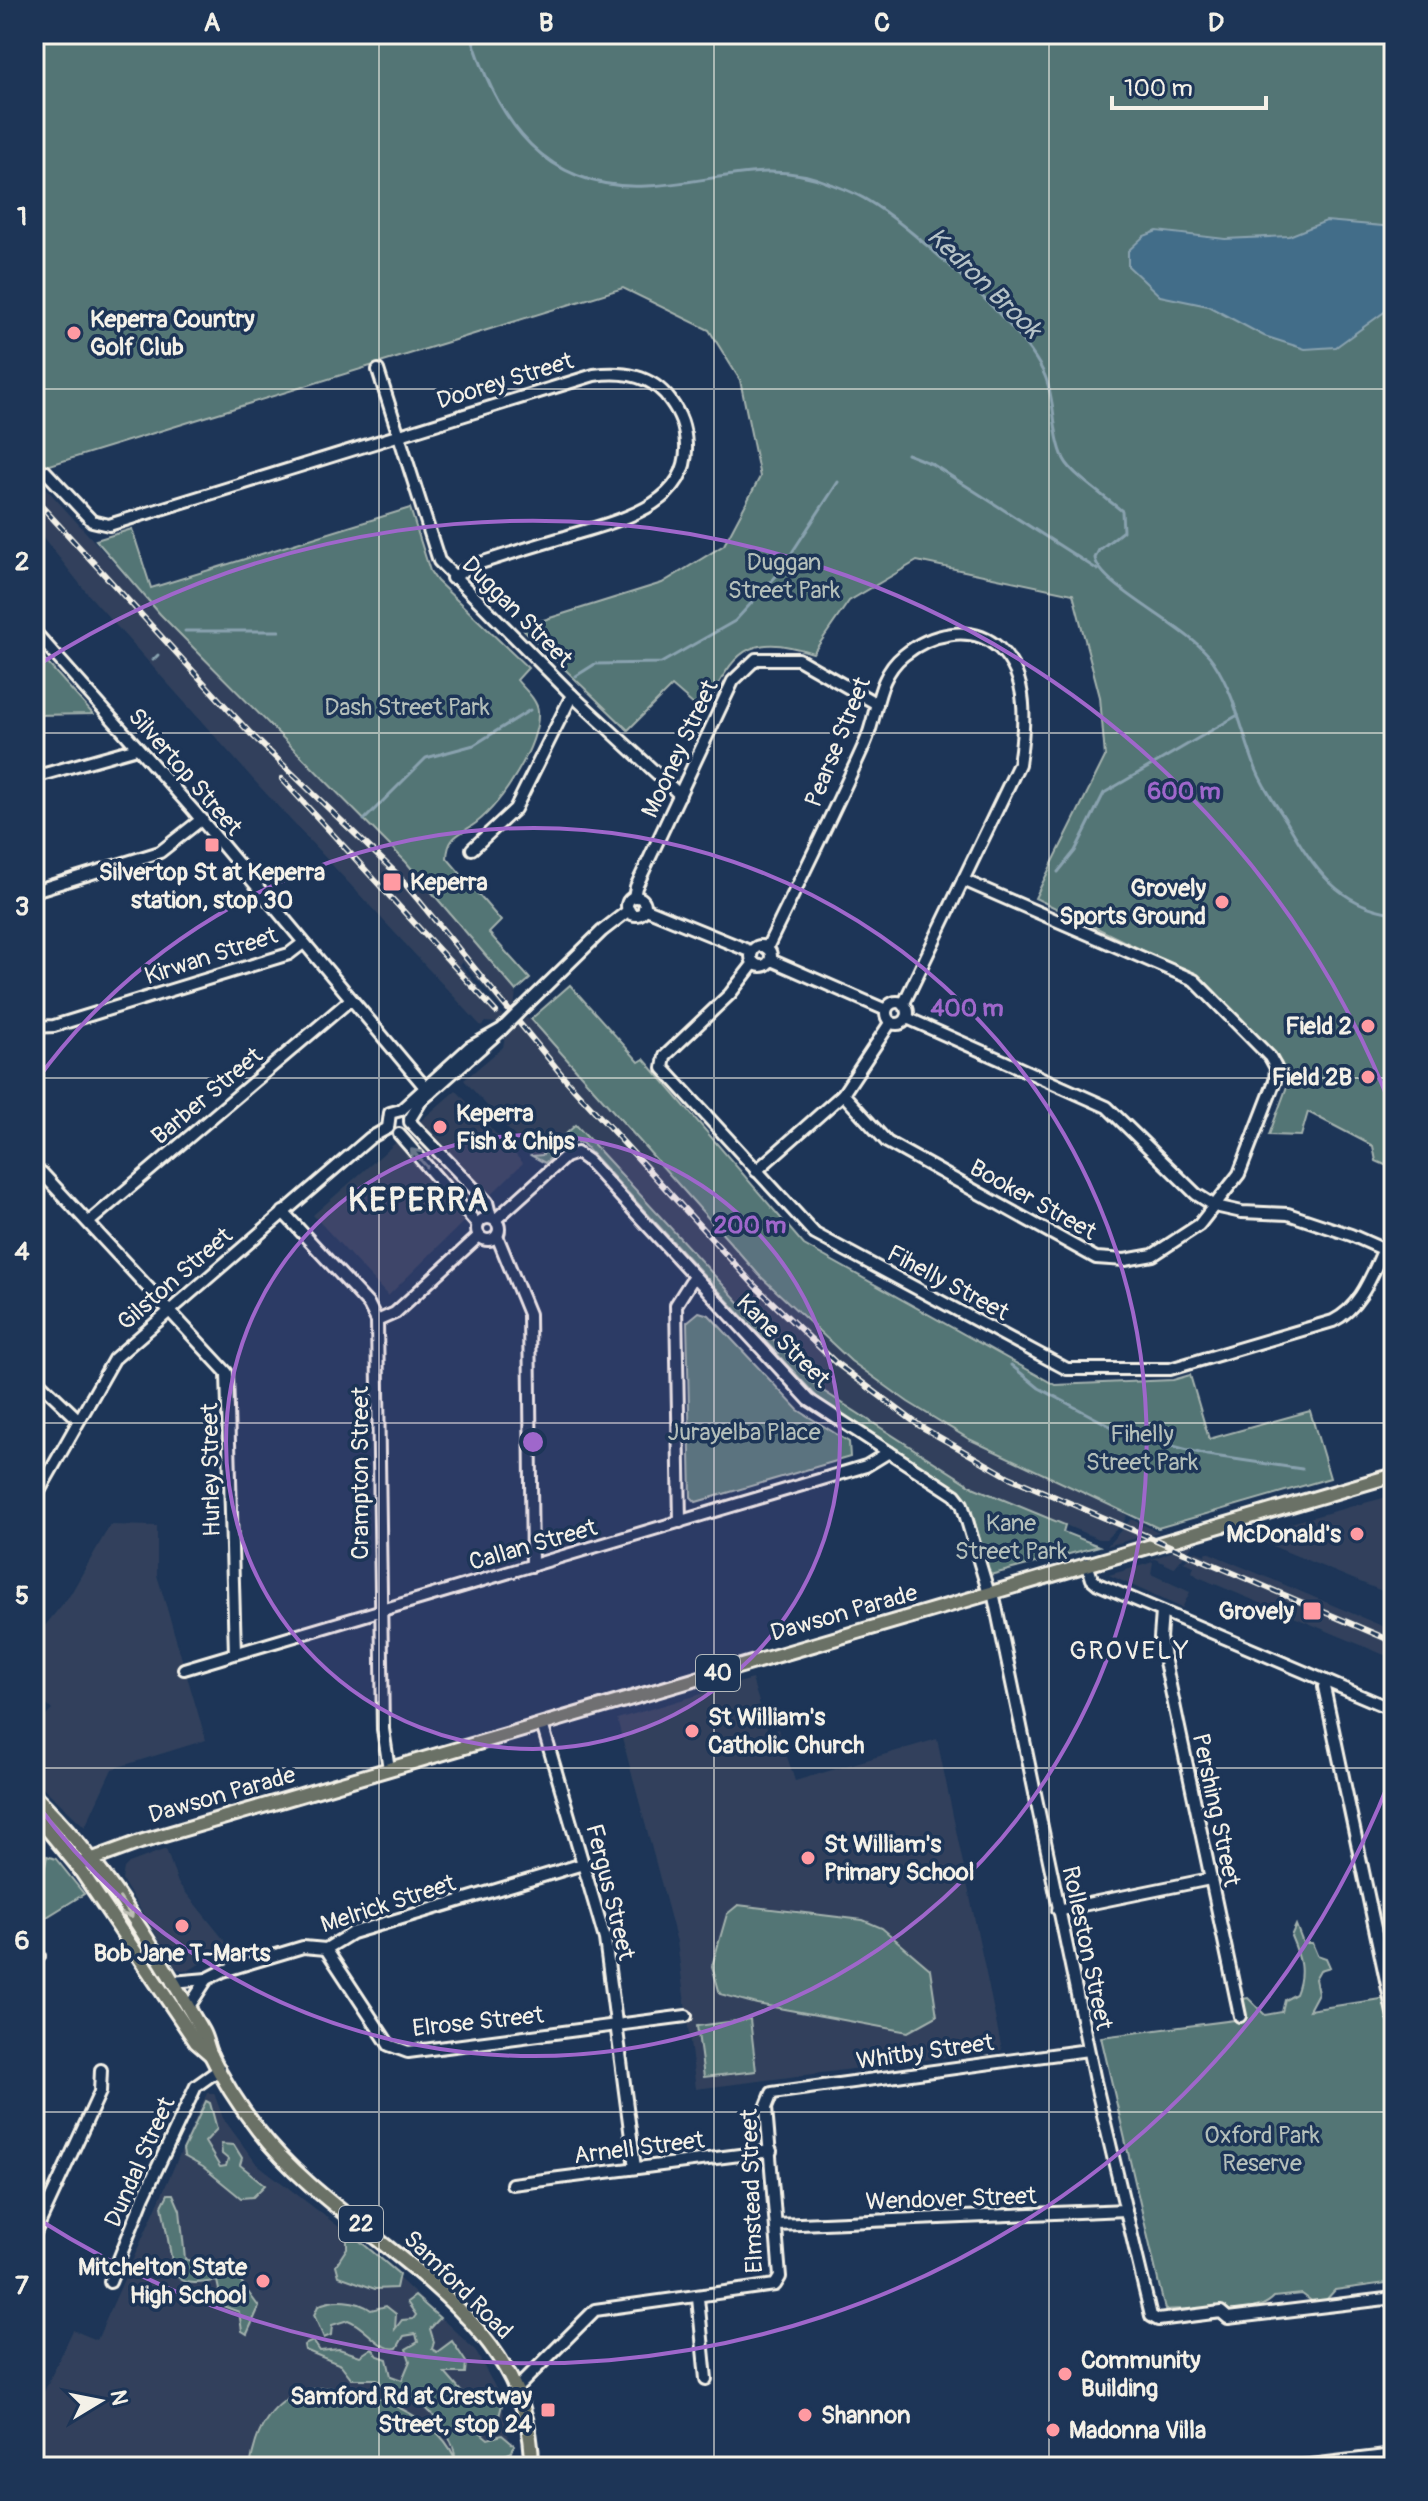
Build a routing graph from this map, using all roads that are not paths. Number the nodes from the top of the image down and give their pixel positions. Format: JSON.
{"nodes":[{"id":1,"x":378,"y":370,"type":"dead end"},
{"id":2,"x":399,"y":434,"type":"junction"},
{"id":3,"x":45,"y":471,"type":"dead end"},
{"id":4,"x":452,"y":578,"type":"junction"},
{"id":5,"x":34,"y":631,"type":"edge"},
{"id":6,"x":572,"y":695,"type":"junction"},
{"id":7,"x":877,"y":704,"type":"junction"},
{"id":8,"x":137,"y":748,"type":"junction"},
{"id":9,"x":34,"y":777,"type":"edge"},
{"id":10,"x":680,"y":795,"type":"junction"},
{"id":11,"x":202,"y":819,"type":"junction"},
{"id":12,"x":472,"y":849,"type":"dead end"},
{"id":13,"x":963,"y":880,"type":"junction"},
{"id":14,"x":34,"y":891,"type":"edge"},
{"id":15,"x":634,"y":897,"type":"junction"},
{"id":16,"x":644,"y":908,"type":"junction"},
{"id":17,"x":629,"y":910,"type":"junction"},
{"id":18,"x":302,"y":944,"type":"junction"},
{"id":19,"x":767,"y":948,"type":"junction"},
{"id":20,"x":753,"y":958,"type":"junction"},
{"id":21,"x":771,"y":960,"type":"junction"},
{"id":22,"x":350,"y":1000,"type":"junction"},
{"id":23,"x":903,"y":1005,"type":"junction"},
{"id":24,"x":886,"y":1010,"type":"junction"},
{"id":25,"x":907,"y":1018,"type":"junction"},
{"id":26,"x":890,"y":1023,"type":"junction"},
{"id":27,"x":34,"y":1027,"type":"edge"},
{"id":28,"x":427,"y":1090,"type":"junction"},
{"id":29,"x":843,"y":1094,"type":"junction"},
{"id":30,"x":401,"y":1110,"type":"junction"},
{"id":31,"x":410,"y":1120,"type":"junction"},
{"id":32,"x":388,"y":1128,"type":"junction"},
{"id":33,"x":399,"y":1134,"type":"junction"},
{"id":34,"x":34,"y":1170,"type":"edge"},
{"id":35,"x":756,"y":1171,"type":"junction"},
{"id":36,"x":1215,"y":1206,"type":"junction"},
{"id":37,"x":283,"y":1212,"type":"junction"},
{"id":38,"x":493,"y":1219,"type":"junction"},
{"id":39,"x":89,"y":1222,"type":"junction"},
{"id":40,"x":477,"y":1224,"type":"junction"},
{"id":41,"x":479,"y":1236,"type":"junction"},
{"id":42,"x":497,"y":1236,"type":"junction"},
{"id":43,"x":1388,"y":1253,"type":"edge"},
{"id":44,"x":693,"y":1278,"type":"junction"},
{"id":45,"x":170,"y":1309,"type":"junction"},
{"id":46,"x":377,"y":1321,"type":"junction"},
{"id":47,"x":34,"y":1377,"type":"edge"},
{"id":48,"x":79,"y":1420,"type":"junction"},
{"id":49,"x":889,"y":1452,"type":"junction"},
{"id":50,"x":1394,"y":1475,"type":"edge"},
{"id":51,"x":34,"y":1500,"type":"edge"},
{"id":52,"x":680,"y":1522,"type":"junction"},
{"id":53,"x":1087,"y":1563,"type":"junction"},
{"id":54,"x":532,"y":1566,"type":"junction"},
{"id":55,"x":991,"y":1593,"type":"junction"},
{"id":56,"x":380,"y":1609,"type":"junction"},
{"id":57,"x":1162,"y":1612,"type":"junction"},
{"id":58,"x":235,"y":1653,"type":"junction"},
{"id":59,"x":184,"y":1669,"type":"dead end"},
{"id":60,"x":1326,"y":1681,"type":"junction"},
{"id":61,"x":1394,"y":1710,"type":"edge"},
{"id":62,"x":542,"y":1724,"type":"junction"},
{"id":63,"x":389,"y":1769,"type":"junction"},
{"id":64,"x":34,"y":1795,"type":"edge"},
{"id":65,"x":34,"y":1813,"type":"edge"},
{"id":66,"x":92,"y":1858,"type":"junction"},
{"id":67,"x":583,"y":1864,"type":"junction"},
{"id":68,"x":77,"y":1865,"type":"junction"},
{"id":69,"x":1210,"y":1879,"type":"junction"},
{"id":70,"x":1058,"y":1910,"type":"junction"},
{"id":71,"x":326,"y":1949,"type":"junction"},
{"id":72,"x":207,"y":1979,"type":"junction"},
{"id":73,"x":172,"y":1982,"type":"junction"},
{"id":74,"x":188,"y":2008,"type":"junction"},
{"id":75,"x":686,"y":2016,"type":"dead end"},
{"id":76,"x":1240,"y":2016,"type":"dead end"},
{"id":77,"x":1394,"y":2018,"type":"edge"},
{"id":78,"x":617,"y":2026,"type":"junction"},
{"id":79,"x":1088,"y":2050,"type":"junction"},
{"id":80,"x":211,"y":2055,"type":"junction"},
{"id":81,"x":220,"y":2069,"type":"junction"},
{"id":82,"x":101,"y":2070,"type":"dead end"},
{"id":83,"x":769,"y":2096,"type":"joint"},
{"id":84,"x":771,"y":2151,"type":"junction"},
{"id":85,"x":635,"y":2168,"type":"junction"},
{"id":86,"x":512,"y":2184,"type":"dead end"},
{"id":87,"x":1126,"y":2210,"type":"junction"},
{"id":88,"x":777,"y":2225,"type":"junction"},
{"id":89,"x":34,"y":2235,"type":"edge"},
{"id":90,"x":110,"y":2282,"type":"dead end"},
{"id":91,"x":698,"y":2298,"type":"junction"},
{"id":92,"x":1394,"y":2298,"type":"edge"},
{"id":93,"x":706,"y":2379,"type":"dead end"},
{"id":94,"x":516,"y":2389,"type":"junction"},
{"id":95,"x":1394,"y":2455,"type":"edge"},
{"id":96,"x":532,"y":2467,"type":"edge"},
{"id":97,"x":1294,"y":2467,"type":"edge"}],
"edges":[{"from":1,"to":2,"type":"street","name":"Duggan Street"},
{"from":2,"to":3,"type":"street","name":"Doorey Street"},
{"from":2,"to":4,"type":"street","name":"Duggan Street"},
{"from":2,"to":4,"type":"street","name":"Doorey Street"},
{"from":4,"to":6,"type":"street","name":"Duggan Street"},
{"from":5,"to":8,"type":"street","name":"Silvertop Street"},
{"from":6,"to":10,"type":"street","name":"Duggan Street"},
{"from":6,"to":12,"type":"street"},
{"from":7,"to":10,"type":"street","name":"Mooney Street"},
{"from":7,"to":13,"type":"street","name":"Pearse Street"},
{"from":7,"to":19,"type":"street","name":"Pearse Street"},
{"from":8,"to":9,"type":"street"},
{"from":8,"to":11,"type":"street","name":"Silvertop Street"},
{"from":10,"to":15,"type":"street","name":"Mooney Street"},
{"from":11,"to":14,"type":"street"},
{"from":11,"to":18,"type":"street","name":"Silvertop Street"},
{"from":13,"to":23,"type":"street","name":"Pearse Street"},
{"from":13,"to":36,"type":"street","name":"Booker Street"},
{"from":15,"to":16,"type":"street"},
{"from":15,"to":17,"type":"street"},
{"from":16,"to":17,"type":"street"},
{"from":16,"to":20,"type":"street"},
{"from":17,"to":28,"type":"street","bridge":true},
{"from":18,"to":22,"type":"street","name":"Kirwan Street"},
{"from":18,"to":27,"type":"street","name":"Kirwan Street"},
{"from":19,"to":20,"type":"street"},
{"from":19,"to":21,"type":"street"},
{"from":20,"to":21,"type":"street"},
{"from":20,"to":35,"type":"street","name":"Fihelly Street"},
{"from":21,"to":24,"type":"street"},
{"from":22,"to":28,"type":"street","name":"Kirwan Street"},
{"from":22,"to":39,"type":"street","name":"Barber Street"},
{"from":23,"to":24,"type":"street"},
{"from":23,"to":25,"type":"street"},
{"from":24,"to":26,"type":"street"},
{"from":25,"to":26,"type":"street"},
{"from":25,"to":36,"type":"street"},
{"from":26,"to":29,"type":"street"},
{"from":28,"to":30,"type":"street"},
{"from":28,"to":31,"type":"street"},
{"from":29,"to":35,"type":"street"},
{"from":29,"to":36,"type":"street","name":"Booker Street"},
{"from":30,"to":31,"type":"street"},
{"from":30,"to":32,"type":"street"},
{"from":31,"to":33,"type":"street"},
{"from":31,"to":38,"type":"street"},
{"from":32,"to":33,"type":"street"},
{"from":32,"to":37,"type":"street","name":"Gilston Street"},
{"from":40,"to":33,"type":"street","one_way":true},
{"from":34,"to":39,"type":"street","name":"Hurley Street"},
{"from":35,"to":43,"type":"street","name":"Fihelly Street"},
{"from":36,"to":43,"type":"street"},
{"from":37,"to":45,"type":"street","name":"Gilston Street"},
{"from":37,"to":46,"type":"street"},
{"from":38,"to":40,"type":"street"},
{"from":38,"to":42,"type":"street"},
{"from":38,"to":44,"type":"street","name":"Kane Street"},
{"from":39,"to":45,"type":"street","name":"Hurley Street"},
{"from":40,"to":41,"type":"street"},
{"from":41,"to":42,"type":"street"},
{"from":41,"to":46,"type":"street"},
{"from":42,"to":54,"type":"street"},
{"from":44,"to":49,"type":"street","name":"Kane Street"},
{"from":44,"to":52,"type":"street"},
{"from":45,"to":48,"type":"street","name":"Gilston Street"},
{"from":45,"to":58,"type":"street","name":"Hurley Street"},
{"from":46,"to":56,"type":"street","name":"Crampton Street"},
{"from":47,"to":48,"type":"street"},
{"from":48,"to":51,"type":"street","name":"Gilston Street"},
{"from":49,"to":52,"type":"street","name":"Callan Street"},
{"from":49,"to":55,"type":"street","name":"Kane Street"},
{"from":50,"to":53,"type":"main road","name":"Dawson Parade","number":"40"},
{"from":52,"to":54,"type":"street","name":"Callan Street"},
{"from":53,"to":55,"type":"main road","name":"Dawson Parade","number":"40"},
{"from":53,"to":57,"type":"street"},
{"from":54,"to":56,"type":"street","name":"Callan Street"},
{"from":55,"to":62,"type":"main road","name":"Dawson Parade","number":"40"},
{"from":55,"to":70,"type":"street","name":"Rolleston Street"},
{"from":56,"to":58,"type":"street","name":"Callan Street"},
{"from":56,"to":63,"type":"street","name":"Crampton Street"},
{"from":57,"to":60,"type":"street"},
{"from":57,"to":69,"type":"street","name":"Pershing Street"},
{"from":58,"to":59,"type":"street","name":"Callan Street"},
{"from":60,"to":61,"type":"street"},
{"from":60,"to":77,"type":"street"},
{"from":62,"to":63,"type":"main road","name":"Dawson Parade","number":"40"},
{"from":62,"to":67,"type":"street","name":"Fergus Street"},
{"from":63,"to":66,"type":"main road","name":"Dawson Parade","number":"40"},
{"from":64,"to":66,"type":"main road","name":"Samford Road","number":"22"},
{"from":65,"to":68,"type":"main road","name":"Samford Road","number":"22"},
{"from":66,"to":68,"type":"main road","name":"Dawson Parade","number":"40"},
{"from":66,"to":73,"type":"main road","name":"Samford Road","number":"22","one_way":true},
{"from":67,"to":71,"type":"street","name":"Melrick Street"},
{"from":67,"to":78,"type":"street","name":"Fergus Street"},
{"from":68,"to":80,"type":"main road","name":"Samford Road","number":"22"},
{"from":69,"to":70,"type":"street"},
{"from":69,"to":76,"type":"street","name":"Pershing Street"},
{"from":70,"to":79,"type":"street","name":"Rolleston Street"},
{"from":71,"to":72,"type":"street","name":"Melrick Street"},
{"from":71,"to":78,"type":"street","name":"Elrose Street"},
{"from":72,"to":73,"type":"street","name":"Melrick Street"},
{"from":72,"to":74,"type":"street"},
{"from":73,"to":74,"type":"main road","name":"Samford Road","number":"22"},
{"from":74,"to":80,"type":"main road","name":"Samford Road","number":"22"},
{"from":75,"to":78,"type":"street","name":"Elrose Street"},
{"from":78,"to":85,"type":"street","name":"Fergus Street"},
{"from":79,"to":83,"type":"street","name":"Whitby Street"},
{"from":79,"to":87,"type":"street","name":"Rolleston Street"},
{"from":80,"to":81,"type":"main road","name":"Samford Road","number":"22"},
{"from":81,"to":90,"type":"street","name":"Dundal Street"},
{"from":81,"to":94,"type":"main road","name":"Samford Road","number":"22"},
{"from":82,"to":89,"type":"street"},
{"from":83,"to":84,"type":"street","name":"Elmstead Street"},
{"from":84,"to":85,"type":"street","name":"Arnell Street"},
{"from":84,"to":88,"type":"street","name":"Elmstead Street"},
{"from":85,"to":86,"type":"street","name":"Arnell Street"},
{"from":87,"to":88,"type":"street","name":"Wendover Street"},
{"from":87,"to":92,"type":"street","name":"Rolleston Street"},
{"from":88,"to":91,"type":"street","name":"Elmstead Street"},
{"from":91,"to":93,"type":"street"},
{"from":91,"to":94,"type":"street"},
{"from":94,"to":96,"type":"main road","name":"Samford Road","number":"22"},
{"from":95,"to":97,"type":"street"}]}
